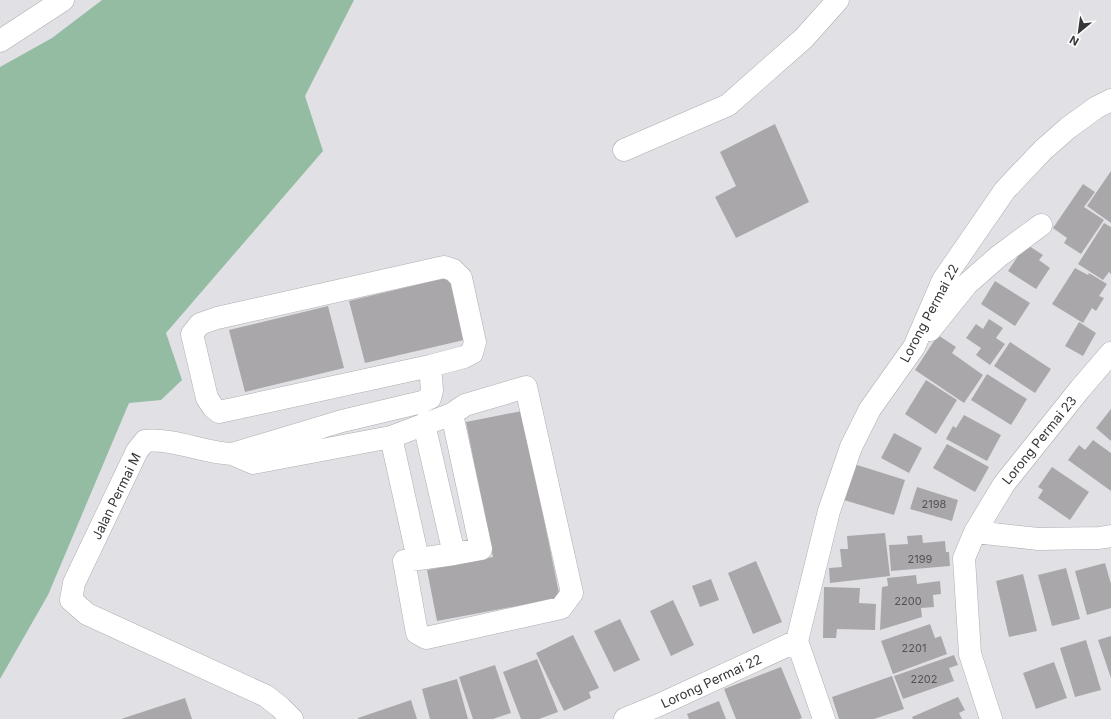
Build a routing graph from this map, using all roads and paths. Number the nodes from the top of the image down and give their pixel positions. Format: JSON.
{"nodes":[{"id":1,"x":63,"y":0,"type":"edge"},
{"id":2,"x":838,"y":0,"type":"edge"},
{"id":3,"x":0,"y":41,"type":"edge"},
{"id":4,"x":1111,"y":100,"type":"edge"},
{"id":5,"x":624,"y":150,"type":"dead end"},
{"id":6,"x":1041,"y":225,"type":"dead end"},
{"id":7,"x":914,"y":347,"type":"junction"},
{"id":8,"x":1111,"y":353,"type":"edge"},
{"id":9,"x":430,"y":366,"type":"junction"},
{"id":10,"x":452,"y":414,"type":"junction"},
{"id":11,"x":424,"y":424,"type":"junction"},
{"id":12,"x":391,"y":437,"type":"junction"},
{"id":13,"x":232,"y":454,"type":"junction"},
{"id":14,"x":975,"y":532,"type":"junction"},
{"id":15,"x":1111,"y":536,"type":"edge"},
{"id":16,"x":454,"y":554,"type":"junction"},
{"id":17,"x":418,"y":559,"type":"junction"},
{"id":18,"x":797,"y":641,"type":"junction"},
{"id":19,"x":292,"y":719,"type":"edge"},
{"id":20,"x":625,"y":719,"type":"edge"},
{"id":21,"x":824,"y":719,"type":"edge"},
{"id":22,"x":991,"y":719,"type":"edge"}],
"edges":[{"from":1,"to":3,"type":"street"},
{"from":2,"to":5,"type":"street"},
{"from":4,"to":7,"type":"street","name":"Lorong Permai 22"},
{"from":6,"to":7,"type":"street"},
{"from":7,"to":18,"type":"street","name":"Lorong Permai 22"},
{"from":8,"to":14,"type":"street","name":"Lorong Permai 23"},
{"from":9,"to":9,"type":"street"},
{"from":9,"to":13,"type":"street","name":"Jalan Permai M"},
{"from":10,"to":11,"type":"street"},
{"from":10,"to":16,"type":"street"},
{"from":10,"to":17,"type":"street"},
{"from":11,"to":12,"type":"street"},
{"from":11,"to":16,"type":"street"},
{"from":12,"to":13,"type":"street"},
{"from":12,"to":17,"type":"street"},
{"from":13,"to":19,"type":"street","name":"Jalan Permai M"},
{"from":14,"to":15,"type":"street"},
{"from":14,"to":22,"type":"street","name":"Lorong Permai 23"},
{"from":16,"to":17,"type":"street"},
{"from":18,"to":20,"type":"street","name":"Lorong Permai 22"},
{"from":18,"to":21,"type":"street"}]}
